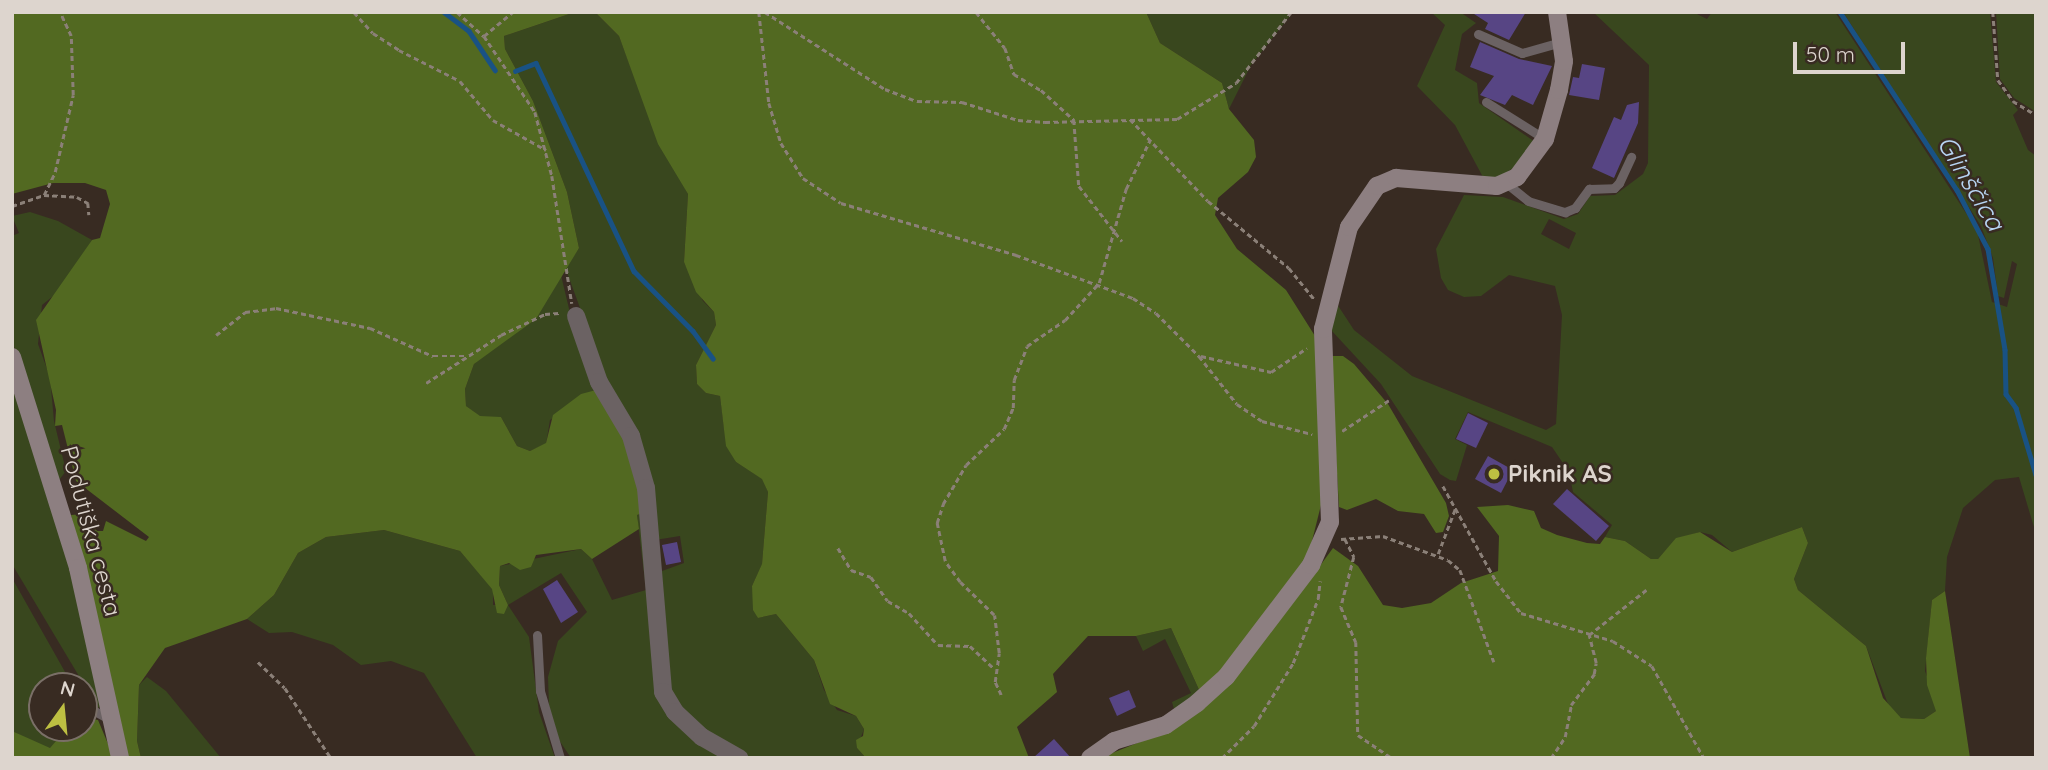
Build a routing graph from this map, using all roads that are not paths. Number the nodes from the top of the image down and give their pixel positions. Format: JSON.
{"nodes":[{"id":1,"x":1557,"y":12,"type":"edge"},
{"id":2,"x":1478,"y":34,"type":"dead end"},
{"id":3,"x":1563,"y":42,"type":"junction"},
{"id":4,"x":1486,"y":102,"type":"dead end"},
{"id":5,"x":1545,"y":139,"type":"junction"},
{"id":6,"x":1631,"y":157,"type":"dead end"},
{"id":7,"x":1506,"y":183,"type":"junction"},
{"id":8,"x":576,"y":316,"type":"road end"},
{"id":9,"x":12,"y":357,"type":"edge"},
{"id":10,"x":537,"y":635,"type":"dead end"},
{"id":11,"x":98,"y":713,"type":"edge"},
{"id":12,"x":112,"y":720,"type":"junction"},
{"id":13,"x":120,"y":758,"type":"edge"},
{"id":14,"x":560,"y":758,"type":"edge"},
{"id":15,"x":739,"y":758,"type":"edge"},
{"id":16,"x":1090,"y":758,"type":"edge"}],
"edges":[{"from":1,"to":3,"type":"street"},
{"from":2,"to":3,"type":"lane"},
{"from":3,"to":5,"type":"street"},
{"from":4,"to":5,"type":"lane"},
{"from":5,"to":7,"type":"street"},
{"from":6,"to":7,"type":"lane"},
{"from":7,"to":16,"type":"street"},
{"from":8,"to":15,"type":"street"},
{"from":9,"to":12,"type":"street","name":"Podutiška cesta"},
{"from":10,"to":14,"type":"lane"},
{"from":11,"to":12,"type":"lane"},
{"from":12,"to":13,"type":"street","name":"Podutiška cesta"}]}
